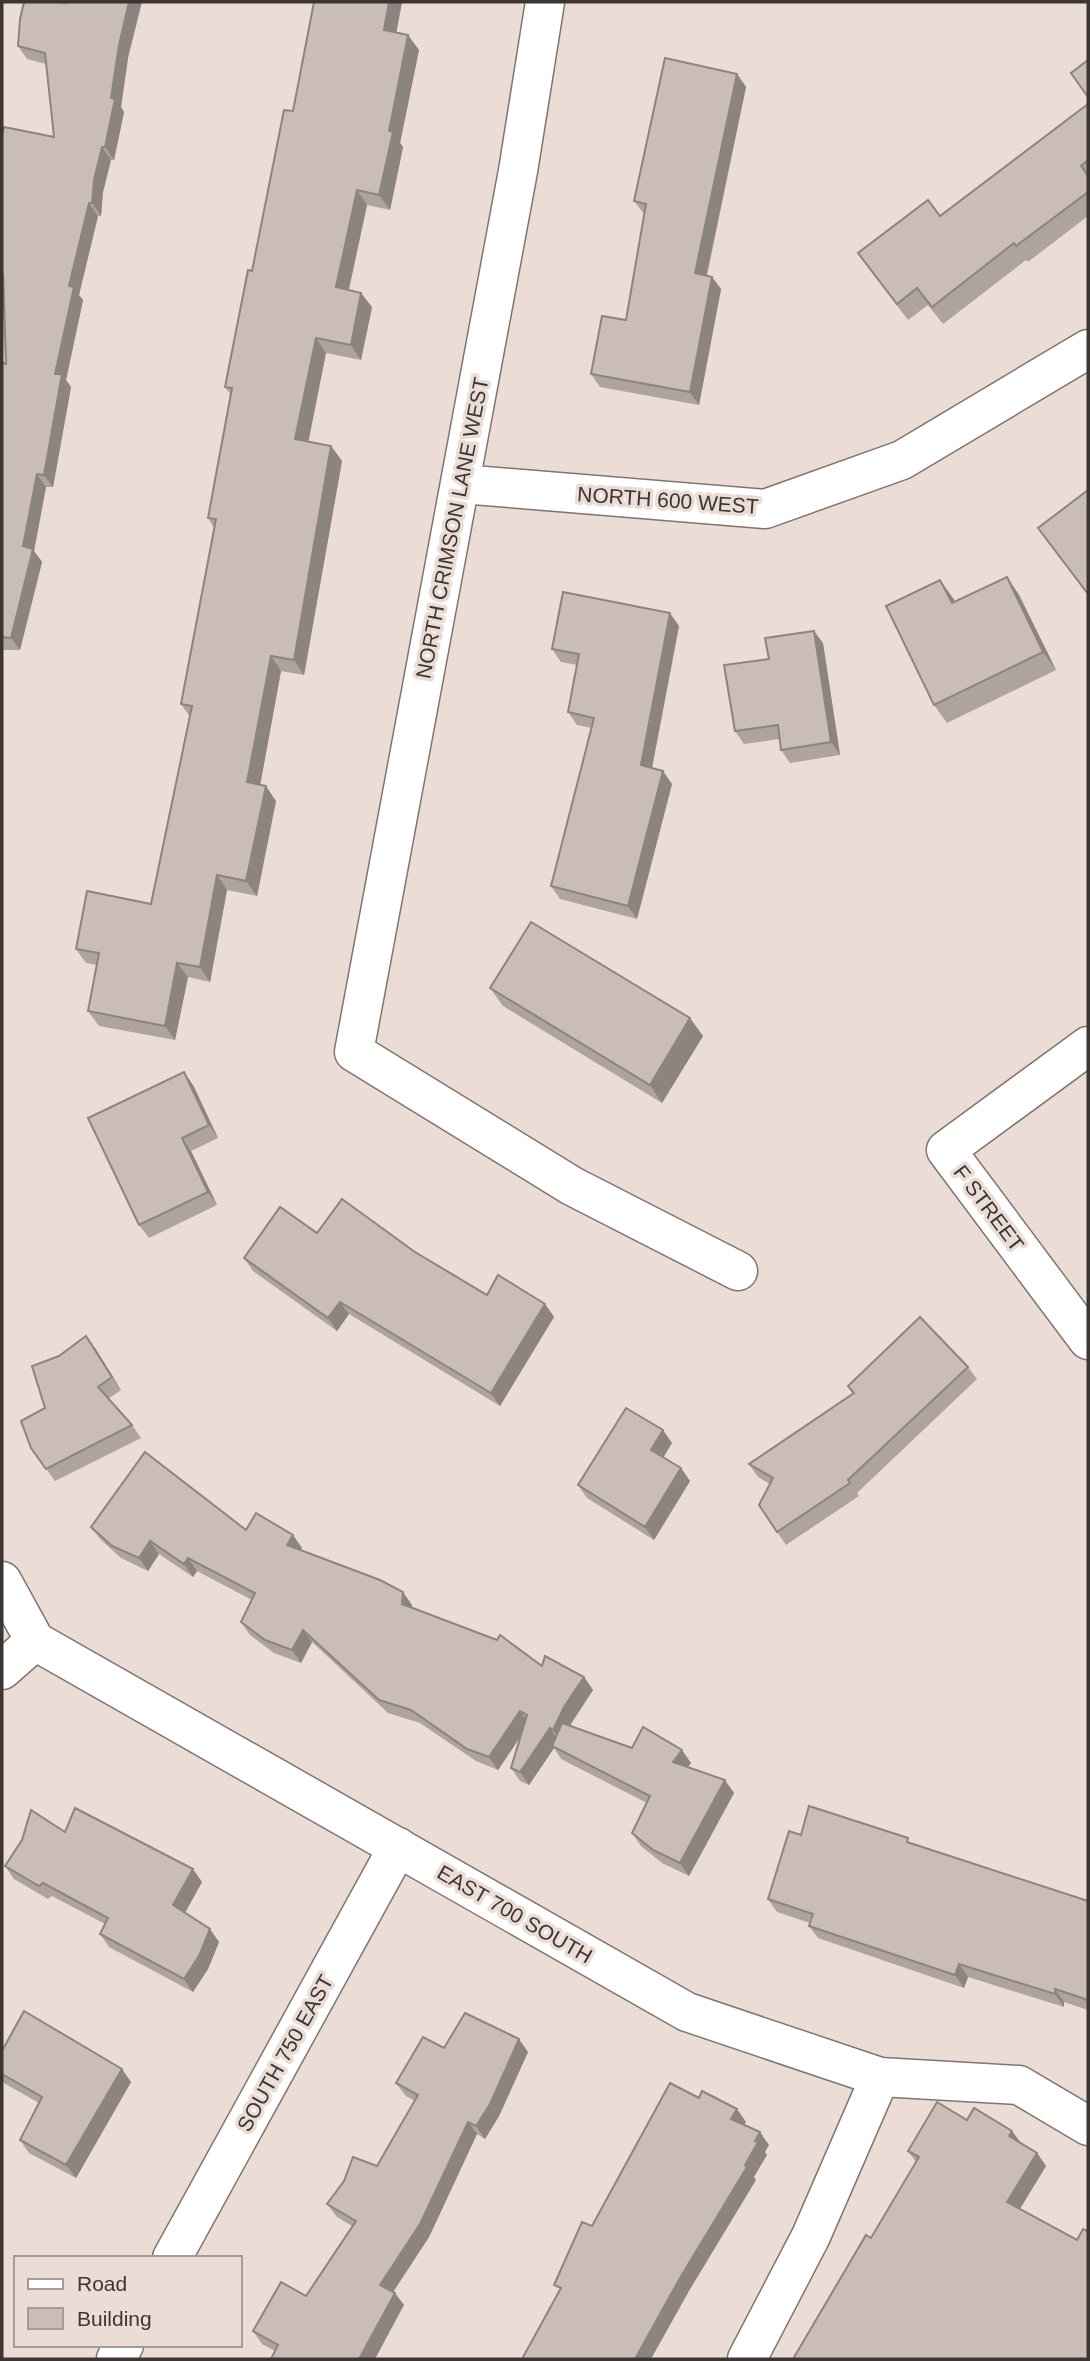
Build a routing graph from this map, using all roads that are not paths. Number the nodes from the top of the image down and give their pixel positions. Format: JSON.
{"nodes":[{"id":1,"x":545,"y":2,"type":"edge"},
{"id":2,"x":1088,"y":349,"type":"edge"},
{"id":3,"x":461,"y":484,"type":"junction"},
{"id":4,"x":1088,"y":1046,"type":"edge"},
{"id":5,"x":738,"y":1271,"type":"dead end"},
{"id":6,"x":1088,"y":1340,"type":"edge"},
{"id":7,"x":2,"y":1581,"type":"edge"},
{"id":8,"x":36,"y":1641,"type":"junction"},
{"id":9,"x":2,"y":1670,"type":"edge"},
{"id":10,"x":398,"y":1847,"type":"junction"},
{"id":11,"x":880,"y":2077,"type":"junction"},
{"id":12,"x":1088,"y":2126,"type":"edge"},
{"id":13,"x":173,"y":2256,"type":"edge"},
{"id":14,"x":747,"y":2359,"type":"edge"}],
"edges":[{"from":1,"to":3,"type":"street","name":"NORTH CRIMSON LANE WEST"},
{"from":2,"to":3,"type":"street","name":"NORTH 600 WEST"},
{"from":3,"to":5,"type":"street","name":"NORTH CRIMSON LANE WEST"},
{"from":4,"to":6,"type":"street","name":"F STREET"},
{"from":7,"to":8,"type":"street"},
{"from":8,"to":9,"type":"street"},
{"from":8,"to":10,"type":"street","name":"EAST 700 SOUTH"},
{"from":10,"to":11,"type":"street","name":"EAST 700 SOUTH"},
{"from":10,"to":13,"type":"street","name":"SOUTH 750 EAST"},
{"from":11,"to":12,"type":"street","name":"EAST 700 SOUTH"},
{"from":11,"to":14,"type":"street"}]}
